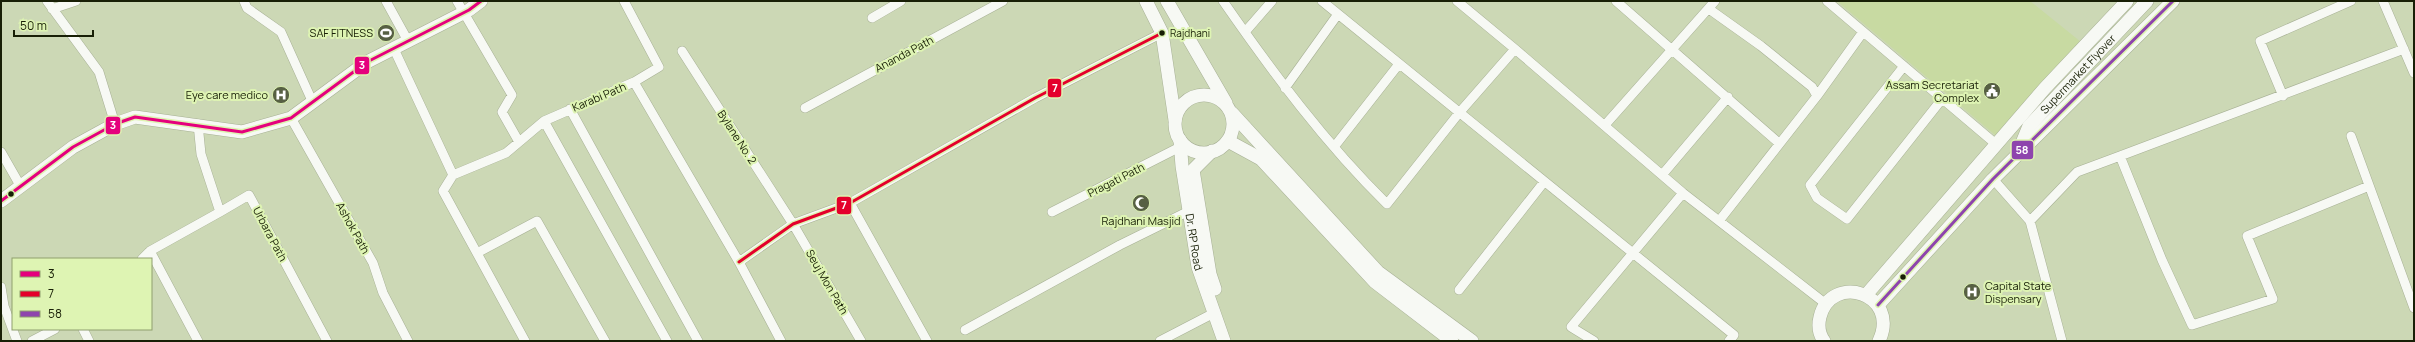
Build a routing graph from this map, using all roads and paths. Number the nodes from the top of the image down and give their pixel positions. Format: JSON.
{"nodes":[{"id":1,"x":76,"y":1,"type":"edge"},
{"id":2,"x":244,"y":1,"type":"edge"},
{"id":3,"x":386,"y":1,"type":"edge"},
{"id":4,"x":457,"y":1,"type":"edge"},
{"id":5,"x":481,"y":1,"type":"edge"},
{"id":6,"x":624,"y":1,"type":"edge"},
{"id":7,"x":901,"y":1,"type":"edge"},
{"id":8,"x":1003,"y":1,"type":"edge"},
{"id":9,"x":1146,"y":1,"type":"edge"},
{"id":10,"x":1167,"y":1,"type":"edge"},
{"id":11,"x":1223,"y":1,"type":"edge"},
{"id":12,"x":1272,"y":1,"type":"edge"},
{"id":13,"x":1322,"y":1,"type":"edge"},
{"id":14,"x":1457,"y":1,"type":"edge"},
{"id":15,"x":1616,"y":1,"type":"edge"},
{"id":16,"x":1715,"y":1,"type":"edge"},
{"id":17,"x":1827,"y":1,"type":"edge"},
{"id":18,"x":2127,"y":1,"type":"edge"},
{"id":19,"x":2147,"y":1,"type":"edge"},
{"id":20,"x":2173,"y":1,"type":"edge"},
{"id":21,"x":2351,"y":1,"type":"edge"},
{"id":22,"x":2383,"y":1,"type":"edge"},
{"id":23,"x":49,"y":5,"type":"edge"},
{"id":24,"x":1709,"y":9,"type":"junction"},
{"id":25,"x":463,"y":13,"type":"junction"},
{"id":26,"x":1338,"y":14,"type":"junction"},
{"id":27,"x":872,"y":18,"type":"dead end"},
{"id":28,"x":1244,"y":32,"type":"junction"},
{"id":29,"x":1863,"y":32,"type":"junction"},
{"id":30,"x":1162,"y":33,"type":"junction"},
{"id":31,"x":408,"y":41,"type":"junction"},
{"id":32,"x":394,"y":49,"type":"junction"},
{"id":33,"x":1515,"y":49,"type":"junction"},
{"id":34,"x":2404,"y":49,"type":"junction"},
{"id":35,"x":682,"y":51,"type":"dead end"},
{"id":36,"x":1672,"y":51,"type":"junction"},
{"id":37,"x":1399,"y":64,"type":"junction"},
{"id":38,"x":1904,"y":66,"type":"junction"},
{"id":39,"x":2414,"y":73,"type":"edge"},
{"id":40,"x":634,"y":82,"type":"junction"},
{"id":41,"x":1284,"y":88,"type":"junction"},
{"id":42,"x":1817,"y":96,"type":"junction"},
{"id":43,"x":2283,"y":96,"type":"junction"},
{"id":44,"x":1728,"y":97,"type":"junction"},
{"id":45,"x":1942,"y":99,"type":"junction"},
{"id":46,"x":314,"y":102,"type":"junction"},
{"id":47,"x":805,"y":108,"type":"dead end"},
{"id":48,"x":570,"y":109,"type":"junction"},
{"id":49,"x":1229,"y":109,"type":"junction"},
{"id":50,"x":1459,"y":113,"type":"junction"},
{"id":51,"x":291,"y":118,"type":"junction"},
{"id":52,"x":1175,"y":120,"type":"junction"},
{"id":53,"x":544,"y":121,"type":"junction"},
{"id":54,"x":115,"y":124,"type":"junction"},
{"id":55,"x":198,"y":124,"type":"junction"},
{"id":56,"x":1604,"y":126,"type":"junction"},
{"id":57,"x":2351,"y":136,"type":"dead end"},
{"id":58,"x":1228,"y":141,"type":"junction"},
{"id":59,"x":519,"y":142,"type":"junction"},
{"id":60,"x":1779,"y":143,"type":"junction"},
{"id":61,"x":1180,"y":144,"type":"junction"},
{"id":62,"x":1997,"y":145,"type":"junction"},
{"id":63,"x":1334,"y":147,"type":"junction"},
{"id":64,"x":1212,"y":151,"type":"junction"},
{"id":65,"x":1,"y":152,"type":"edge"},
{"id":66,"x":2018,"y":154,"type":"junction"},
{"id":67,"x":2120,"y":156,"type":"junction"},
{"id":68,"x":453,"y":175,"type":"junction"},
{"id":69,"x":1662,"y":175,"type":"junction"},
{"id":70,"x":1993,"y":179,"type":"junction"},
{"id":71,"x":1544,"y":182,"type":"junction"},
{"id":72,"x":2369,"y":186,"type":"junction"},
{"id":73,"x":21,"y":187,"type":"junction"},
{"id":74,"x":1683,"y":193,"type":"junction"},
{"id":75,"x":1,"y":201,"type":"edge"},
{"id":76,"x":850,"y":204,"type":"junction"},
{"id":77,"x":1189,"y":211,"type":"junction"},
{"id":78,"x":220,"y":212,"type":"junction"},
{"id":79,"x":1052,"y":212,"type":"dead end"},
{"id":80,"x":1719,"y":221,"type":"junction"},
{"id":81,"x":2030,"y":221,"type":"junction"},
{"id":82,"x":793,"y":224,"type":"junction"},
{"id":83,"x":150,"y":251,"type":"junction"},
{"id":84,"x":477,"y":253,"type":"junction"},
{"id":85,"x":1633,"y":254,"type":"junction"},
{"id":86,"x":143,"y":258,"type":"edge"},
{"id":87,"x":739,"y":262,"type":"junction"},
{"id":88,"x":1,"y":287,"type":"edge"},
{"id":89,"x":1459,"y":290,"type":"dead end"},
{"id":90,"x":1866,"y":295,"type":"junction"},
{"id":91,"x":1826,"y":304,"type":"junction"},
{"id":92,"x":1878,"y":305,"type":"junction"},
{"id":93,"x":2414,"y":308,"type":"edge"},
{"id":94,"x":1214,"y":313,"type":"junction"},
{"id":95,"x":12,"y":328,"type":"edge"},
{"id":96,"x":13,"y":330,"type":"edge"},
{"id":97,"x":53,"y":330,"type":"edge"},
{"id":98,"x":84,"y":330,"type":"edge"},
{"id":99,"x":965,"y":330,"type":"dead end"},
{"id":100,"x":1819,"y":337,"type":"edge"},
{"id":101,"x":17,"y":341,"type":"edge"},
{"id":102,"x":32,"y":341,"type":"edge"},
{"id":103,"x":89,"y":341,"type":"edge"},
{"id":104,"x":198,"y":341,"type":"edge"},
{"id":105,"x":327,"y":341,"type":"edge"},
{"id":106,"x":408,"y":341,"type":"edge"},
{"id":107,"x":525,"y":341,"type":"edge"},
{"id":108,"x":605,"y":341,"type":"edge"},
{"id":109,"x":667,"y":341,"type":"edge"},
{"id":110,"x":698,"y":341,"type":"edge"},
{"id":111,"x":781,"y":341,"type":"edge"},
{"id":112,"x":861,"y":341,"type":"edge"},
{"id":113,"x":927,"y":341,"type":"edge"},
{"id":114,"x":1160,"y":341,"type":"edge"},
{"id":115,"x":1224,"y":341,"type":"edge"},
{"id":116,"x":1233,"y":341,"type":"edge"},
{"id":117,"x":1452,"y":341,"type":"edge"},
{"id":118,"x":1472,"y":341,"type":"edge"},
{"id":119,"x":1594,"y":341,"type":"edge"},
{"id":120,"x":1729,"y":341,"type":"edge"},
{"id":121,"x":1879,"y":341,"type":"edge"},
{"id":122,"x":2062,"y":341,"type":"edge"}],
"edges":[{"from":1,"to":23,"type":"street"},
{"from":2,"to":46,"type":"street"},
{"from":3,"to":31,"type":"street"},
{"from":4,"to":25,"type":"street"},
{"from":5,"to":25,"type":"main road"},
{"from":6,"to":40,"type":"street"},
{"from":7,"to":27,"type":"street"},
{"from":8,"to":47,"type":"street","name":"Ananda Path"},
{"from":9,"to":30,"type":"main road"},
{"from":10,"to":49,"type":"main road"},
{"from":11,"to":28,"type":"street"},
{"from":12,"to":28,"type":"street"},
{"from":13,"to":26,"type":"street"},
{"from":14,"to":33,"type":"street"},
{"from":15,"to":36,"type":"street"},
{"from":16,"to":24,"type":"street"},
{"from":17,"to":29,"type":"street"},
{"from":18,"to":62,"type":"main road"},
{"from":19,"to":66,"type":"main road","name":"Supermarket Flyover"},
{"from":20,"to":66,"type":"main road"},
{"from":21,"to":43,"type":"street"},
{"from":22,"to":34,"type":"street"},
{"from":23,"to":54,"type":"street"},
{"from":24,"to":36,"type":"street"},
{"from":24,"to":42,"type":"street"},
{"from":25,"to":31,"type":"main road"},
{"from":25,"to":59,"type":"street"},
{"from":26,"to":37,"type":"street"},
{"from":26,"to":41,"type":"street"},
{"from":28,"to":41,"type":"street"},
{"from":29,"to":38,"type":"street"},
{"from":29,"to":42,"type":"street"},
{"from":30,"to":52,"type":"main road"},
{"from":30,"to":76,"type":"street"},
{"from":31,"to":32,"type":"main road"},
{"from":32,"to":46,"type":"main road"},
{"from":32,"to":68,"type":"street"},
{"from":33,"to":50,"type":"street"},
{"from":33,"to":56,"type":"street"},
{"from":34,"to":39,"type":"street"},
{"from":34,"to":43,"type":"street"},
{"from":35,"to":82,"type":"street","name":"Bylane No. 2"},
{"from":36,"to":44,"type":"street"},
{"from":36,"to":56,"type":"street"},
{"from":37,"to":50,"type":"street"},
{"from":37,"to":63,"type":"street"},
{"from":38,"to":45,"type":"street"},
{"from":38,"to":45,"type":"street"},
{"from":40,"to":48,"type":"street","name":"Karabi Path"},
{"from":40,"to":87,"type":"street","name":"Karabi Path"},
{"from":41,"to":63,"type":"street"},
{"from":42,"to":60,"type":"street"},
{"from":43,"to":67,"type":"street"},
{"from":44,"to":60,"type":"street"},
{"from":44,"to":69,"type":"street"},
{"from":45,"to":62,"type":"street"},
{"from":46,"to":51,"type":"main road"},
{"from":48,"to":53,"type":"street","name":"Karabi Path"},
{"from":48,"to":110,"type":"street"},
{"from":49,"to":52,"type":"main road"},
{"from":49,"to":58,"type":"main road"},
{"from":49,"to":118,"type":"main road"},
{"from":50,"to":63,"type":"street"},
{"from":50,"to":71,"type":"street"},
{"from":51,"to":55,"type":"main road"},
{"from":51,"to":106,"type":"street","name":"Ashok Path"},
{"from":52,"to":61,"type":"main road"},
{"from":53,"to":59,"type":"street","name":"Karabi Path"},
{"from":53,"to":109,"type":"street"},
{"from":54,"to":55,"type":"main road"},
{"from":54,"to":73,"type":"main road"},
{"from":55,"to":78,"type":"street"},
{"from":56,"to":69,"type":"street"},
{"from":57,"to":72,"type":"street"},
{"from":58,"to":64,"type":"main road"},
{"from":58,"to":117,"type":"main road"},
{"from":59,"to":68,"type":"street","name":"Karabi Path"},
{"from":60,"to":80,"type":"street"},
{"from":61,"to":64,"type":"main road"},
{"from":61,"to":77,"type":"main road","name":"Dr. RP Road"},
{"from":61,"to":79,"type":"street","name":"Pragati Path"},
{"from":62,"to":90,"type":"main road"},
{"from":64,"to":116,"type":"main road"},
{"from":65,"to":73,"type":"street"},
{"from":66,"to":70,"type":"main road"},
{"from":67,"to":72,"type":"street"},
{"from":67,"to":81,"type":"street"},
{"from":68,"to":84,"type":"street"},
{"from":69,"to":74,"type":"street"},
{"from":70,"to":81,"type":"street"},
{"from":70,"to":92,"type":"main road"},
{"from":71,"to":85,"type":"street"},
{"from":71,"to":89,"type":"street"},
{"from":72,"to":93,"type":"street"},
{"from":73,"to":75,"type":"main road"},
{"from":74,"to":80,"type":"street"},
{"from":74,"to":85,"type":"street"},
{"from":76,"to":82,"type":"street"},
{"from":76,"to":113,"type":"street"},
{"from":77,"to":94,"type":"main road","name":"Dr. RP Road"},
{"from":77,"to":99,"type":"street"},
{"from":78,"to":83,"type":"street"},
{"from":78,"to":105,"type":"street","name":"Urbara Path"},
{"from":80,"to":91,"type":"street"},
{"from":81,"to":122,"type":"street"},
{"from":82,"to":87,"type":"street"},
{"from":82,"to":112,"type":"street","name":"Seuj Mon Path"},
{"from":83,"to":86,"type":"street"},
{"from":83,"to":104,"type":"street"},
{"from":84,"to":107,"type":"street"},
{"from":84,"to":108,"type":"street"},
{"from":85,"to":119,"type":"street"},
{"from":85,"to":120,"type":"street"},
{"from":87,"to":111,"type":"street","name":"Karabi Path"},
{"from":88,"to":95,"type":"street"},
{"from":90,"to":91,"type":"main road"},
{"from":90,"to":92,"type":"main road"},
{"from":91,"to":100,"type":"main road"},
{"from":92,"to":121,"type":"main road"},
{"from":94,"to":114,"type":"street"},
{"from":94,"to":115,"type":"main road","name":"Dr. RP Road"},
{"from":96,"to":101,"type":"street"},
{"from":97,"to":102,"type":"street"},
{"from":98,"to":103,"type":"street"}]}
